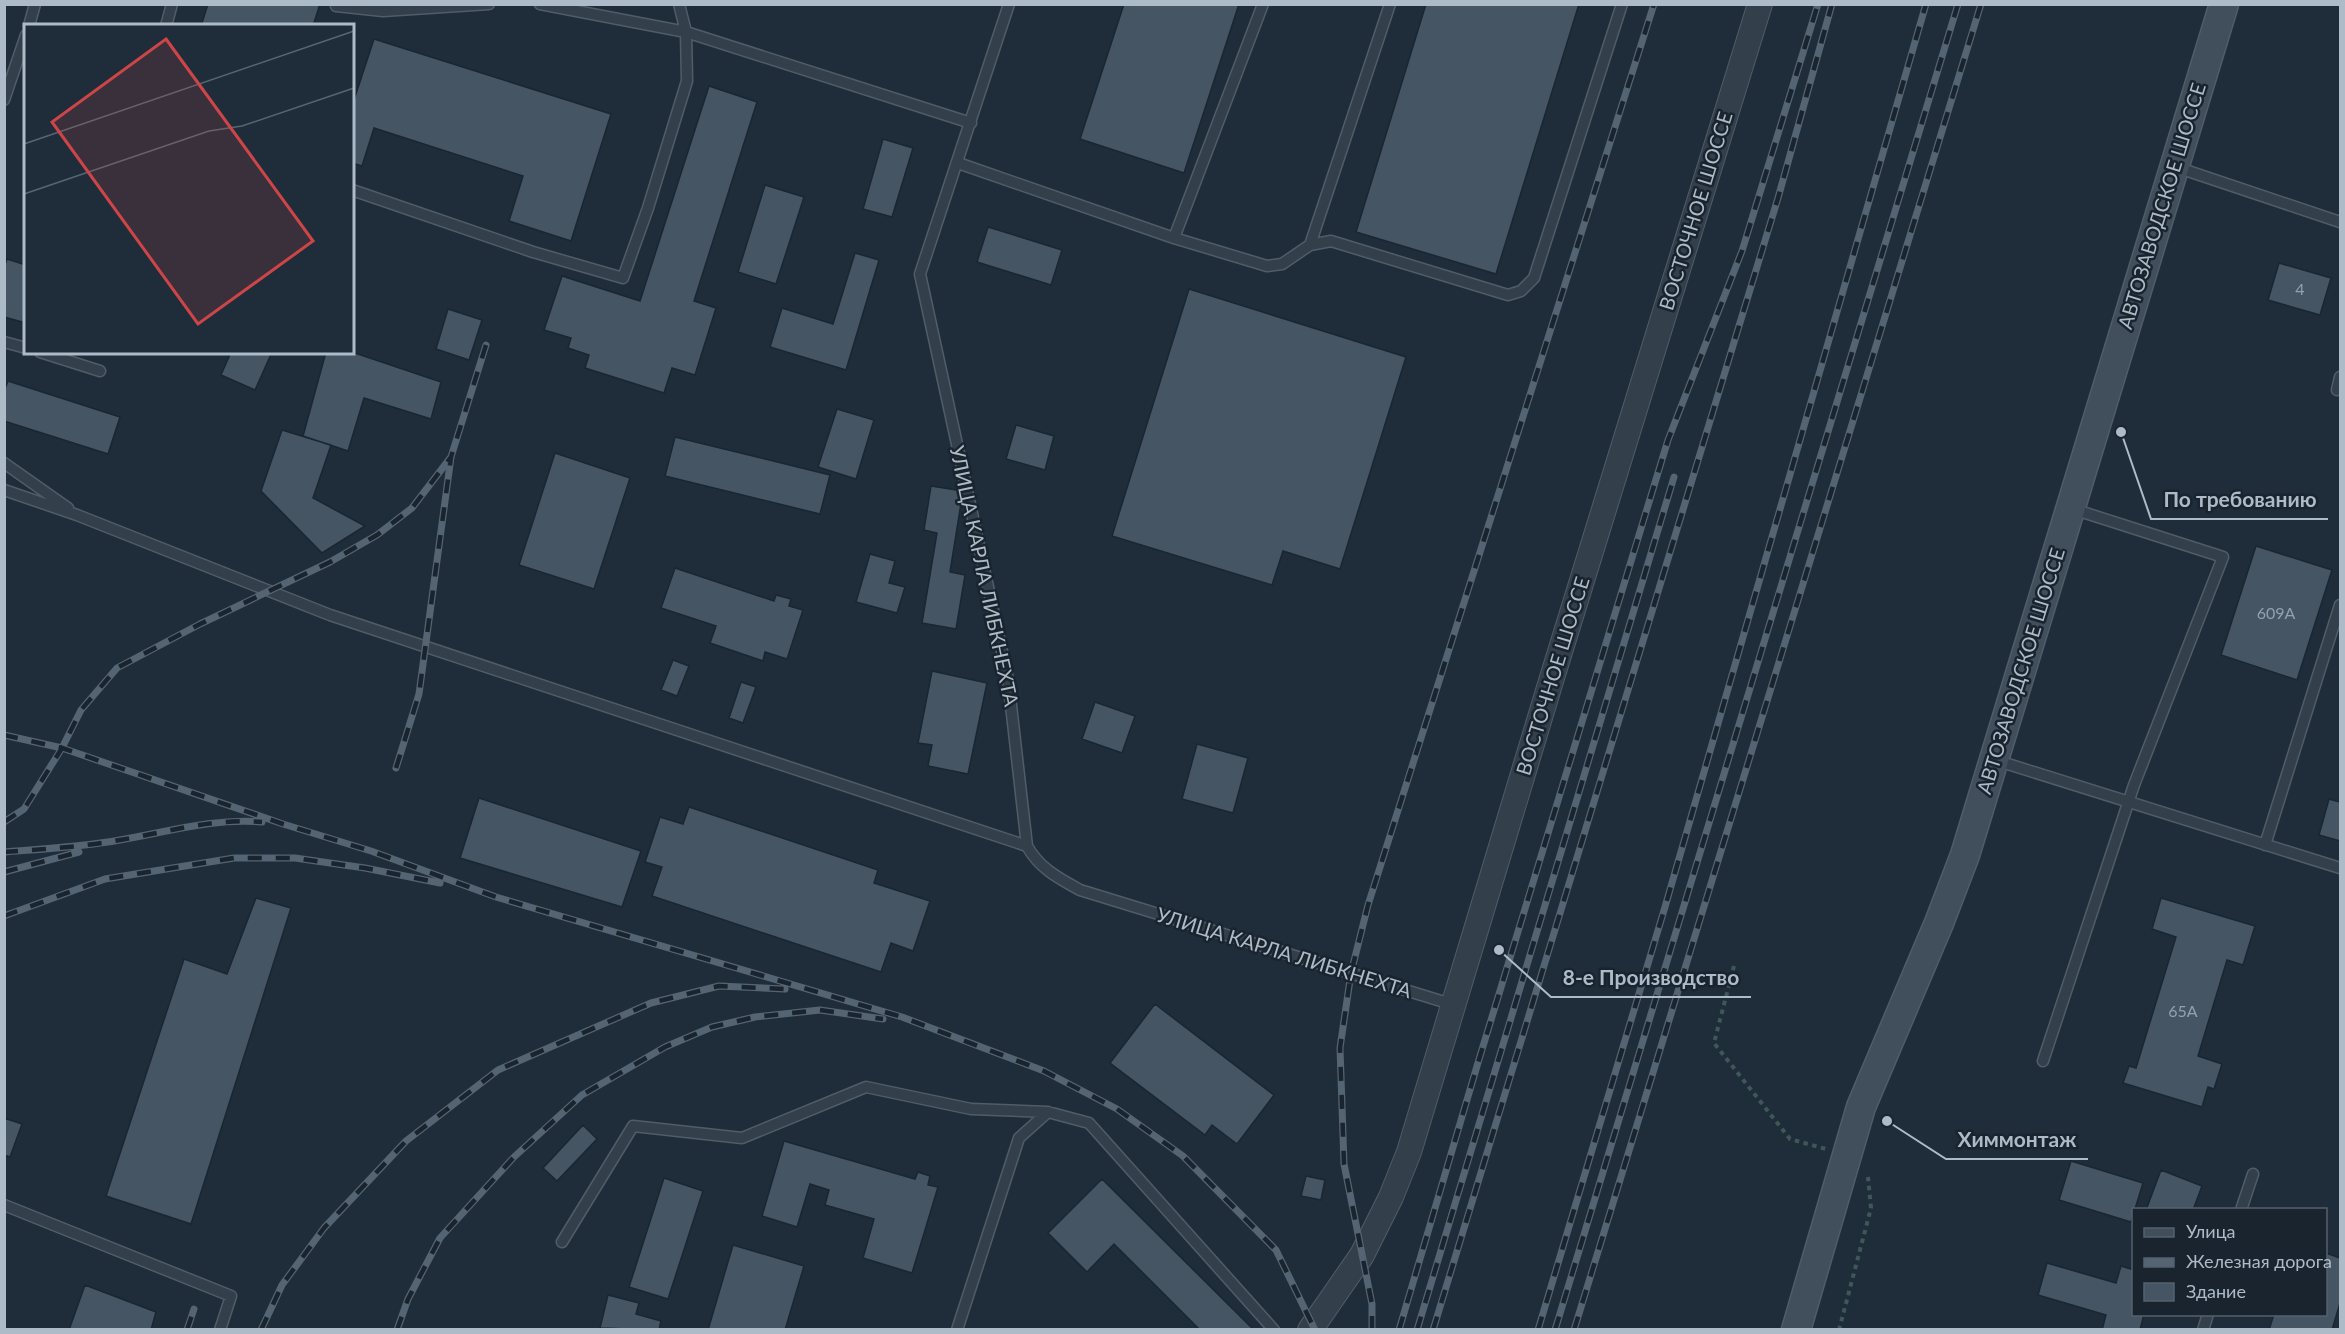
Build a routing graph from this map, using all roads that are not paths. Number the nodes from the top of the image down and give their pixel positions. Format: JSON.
{"nodes":[{"id":1,"x":35,"y":4,"type":"edge"},
{"id":2,"x":172,"y":4,"type":"edge"},
{"id":3,"x":489,"y":4,"type":"edge"},
{"id":4,"x":540,"y":4,"type":"edge"},
{"id":5,"x":679,"y":4,"type":"edge"},
{"id":6,"x":1009,"y":4,"type":"edge"},
{"id":7,"x":1263,"y":4,"type":"edge"},
{"id":8,"x":1390,"y":4,"type":"edge"},
{"id":9,"x":1622,"y":4,"type":"edge"},
{"id":10,"x":1760,"y":4,"type":"edge"},
{"id":11,"x":2224,"y":4,"type":"edge"},
{"id":12,"x":336,"y":6,"type":"edge"},
{"id":13,"x":30,"y":24,"type":"edge"},
{"id":14,"x":167,"y":24,"type":"edge"},
{"id":15,"x":686,"y":32,"type":"junction"},
{"id":16,"x":24,"y":41,"type":"edge"},
{"id":17,"x":4,"y":100,"type":"edge"},
{"id":18,"x":971,"y":123,"type":"junction"},
{"id":19,"x":958,"y":163,"type":"junction"},
{"id":20,"x":2174,"y":166,"type":"junction"},
{"id":21,"x":354,"y":191,"type":"edge"},
{"id":22,"x":2340,"y":222,"type":"edge"},
{"id":23,"x":1174,"y":238,"type":"junction"},
{"id":24,"x":1310,"y":245,"type":"junction"},
{"id":25,"x":4,"y":342,"type":"edge"},
{"id":26,"x":24,"y":347,"type":"edge"},
{"id":27,"x":46,"y":354,"type":"edge"},
{"id":28,"x":100,"y":371,"type":"dead end"},
{"id":29,"x":2340,"y":377,"type":"edge"},
{"id":30,"x":2337,"y":390,"type":"dead end"},
{"id":31,"x":4,"y":463,"type":"edge"},
{"id":32,"x":4,"y":490,"type":"edge"},
{"id":33,"x":2070,"y":508,"type":"junction"},
{"id":34,"x":77,"y":515,"type":"junction"},
{"id":35,"x":2340,"y":605,"type":"edge"},
{"id":36,"x":1995,"y":759,"type":"junction"},
{"id":37,"x":2129,"y":802,"type":"junction"},
{"id":38,"x":2265,"y":845,"type":"junction"},
{"id":39,"x":1027,"y":846,"type":"junction"},
{"id":40,"x":2340,"y":868,"type":"edge"},
{"id":41,"x":1454,"y":1005,"type":"junction"},
{"id":42,"x":2043,"y":1061,"type":"dead end"},
{"id":43,"x":1048,"y":1112,"type":"junction"},
{"id":44,"x":2253,"y":1174,"type":"dead end"},
{"id":45,"x":4,"y":1205,"type":"edge"},
{"id":46,"x":2241,"y":1208,"type":"edge"},
{"id":47,"x":562,"y":1242,"type":"dead end"},
{"id":48,"x":220,"y":1329,"type":"edge"},
{"id":49,"x":957,"y":1329,"type":"edge"},
{"id":50,"x":1274,"y":1329,"type":"edge"},
{"id":51,"x":1310,"y":1329,"type":"edge"},
{"id":52,"x":1796,"y":1329,"type":"edge"}],
"edges":[{"from":1,"to":13,"type":"lane"},
{"from":2,"to":14,"type":"lane"},
{"from":3,"to":12,"type":"lane"},
{"from":4,"to":15,"type":"lane"},
{"from":5,"to":15,"type":"lane"},
{"from":6,"to":18,"type":"lane","name":"УЛИЦА КАРЛА ЛИБКНЕХТА"},
{"from":7,"to":23,"type":"lane"},
{"from":8,"to":24,"type":"lane"},
{"from":9,"to":24,"type":"lane"},
{"from":10,"to":41,"type":"street","name":"ВОСТОЧНОЕ ШОССЕ"},
{"from":11,"to":20,"type":"main road","name":"АВТОЗАВОДСКОЕ ШОССЕ"},
{"from":15,"to":18,"type":"lane"},
{"from":15,"to":21,"type":"lane"},
{"from":16,"to":17,"type":"lane"},
{"from":18,"to":19,"type":"lane","name":"УЛИЦА КАРЛА ЛИБКНЕХТА"},
{"from":19,"to":23,"type":"lane"},
{"from":19,"to":39,"type":"lane","name":"УЛИЦА КАРЛА ЛИБКНЕХТА"},
{"from":20,"to":22,"type":"lane"},
{"from":20,"to":33,"type":"main road","name":"АВТОЗАВОДСКОЕ ШОССЕ"},
{"from":23,"to":24,"type":"lane"},
{"from":25,"to":26,"type":"lane"},
{"from":27,"to":28,"type":"lane"},
{"from":29,"to":30,"type":"lane"},
{"from":31,"to":34,"type":"lane"},
{"from":32,"to":34,"type":"lane"},
{"from":33,"to":36,"type":"main road","name":"АВТОЗАВОДСКОЕ ШОССЕ"},
{"from":33,"to":37,"type":"lane"},
{"from":34,"to":39,"type":"lane"},
{"from":35,"to":38,"type":"lane"},
{"from":36,"to":37,"type":"lane"},
{"from":36,"to":52,"type":"main road","name":"АВТОЗАВОДСКОЕ ШОССЕ"},
{"from":37,"to":38,"type":"lane"},
{"from":37,"to":42,"type":"lane"},
{"from":38,"to":40,"type":"lane"},
{"from":39,"to":41,"type":"lane","name":"УЛИЦА КАРЛА ЛИБКНЕХТА"},
{"from":41,"to":51,"type":"street","name":"ВОСТОЧНОЕ ШОССЕ"},
{"from":43,"to":47,"type":"lane"},
{"from":43,"to":49,"type":"lane"},
{"from":43,"to":50,"type":"lane"},
{"from":44,"to":46,"type":"lane"},
{"from":45,"to":48,"type":"lane"}]}
